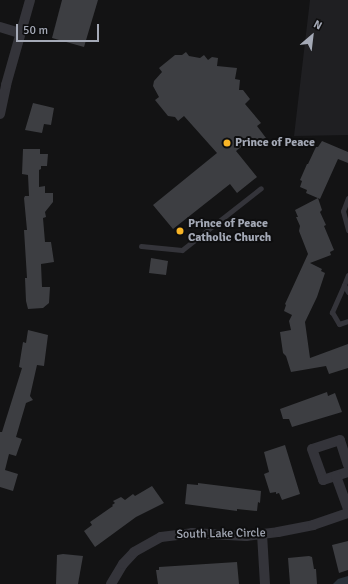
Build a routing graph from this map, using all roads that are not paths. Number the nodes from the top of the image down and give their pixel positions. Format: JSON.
{"nodes":[{"id":1,"x":30,"y":0,"type":"edge"},
{"id":2,"x":0,"y":27,"type":"edge"},
{"id":3,"x":20,"y":33,"type":"junction"},
{"id":4,"x":0,"y":114,"type":"edge"},
{"id":5,"x":261,"y":188,"type":"dead end"},
{"id":6,"x":348,"y":198,"type":"edge"},
{"id":7,"x":348,"y":230,"type":"edge"},
{"id":8,"x":141,"y":246,"type":"dead end"},
{"id":9,"x":348,"y":275,"type":"edge"},
{"id":10,"x":344,"y":285,"type":"junction"},
{"id":11,"x":348,"y":292,"type":"edge"},
{"id":12,"x":348,"y":320,"type":"edge"},
{"id":13,"x":348,"y":465,"type":"edge"},
{"id":14,"x":348,"y":472,"type":"edge"},
{"id":15,"x":336,"y":476,"type":"junction"},
{"id":16,"x":348,"y":509,"type":"edge"},
{"id":17,"x":348,"y":513,"type":"edge"},
{"id":18,"x":262,"y":534,"type":"junction"},
{"id":19,"x":111,"y":584,"type":"edge"},
{"id":20,"x":265,"y":584,"type":"edge"}],
"edges":[{"from":1,"to":3,"type":"street"},
{"from":2,"to":3,"type":"street"},
{"from":3,"to":4,"type":"street"},
{"from":5,"to":8,"type":"lane"},
{"from":6,"to":7,"type":"lane"},
{"from":9,"to":10,"type":"lane"},
{"from":10,"to":11,"type":"lane"},
{"from":10,"to":12,"type":"lane"},
{"from":13,"to":15,"type":"street"},
{"from":14,"to":15,"type":"street"},
{"from":15,"to":16,"type":"street"},
{"from":17,"to":18,"type":"street","name":"South Lake Circle"},
{"from":18,"to":19,"type":"street","name":"South Lake Circle"},
{"from":18,"to":20,"type":"street"}]}
